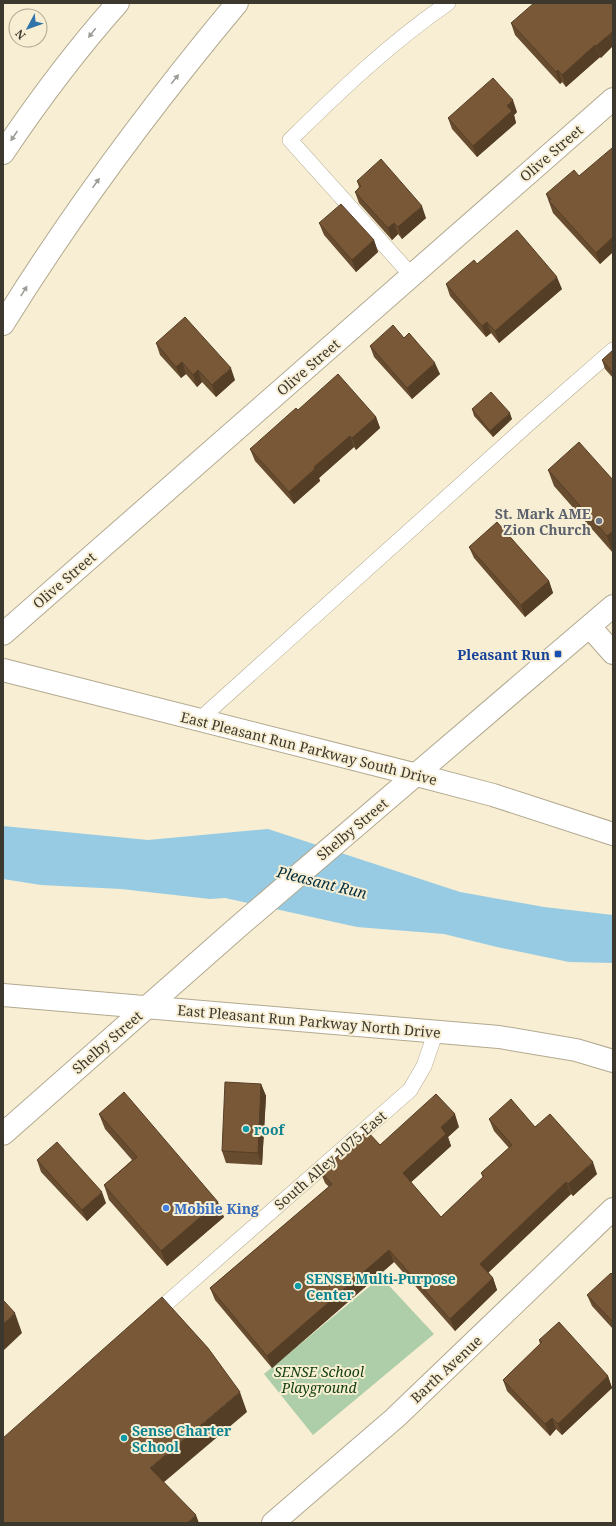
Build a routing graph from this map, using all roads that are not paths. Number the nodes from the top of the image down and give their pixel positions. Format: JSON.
{"nodes":[{"id":1,"x":118,"y":3,"type":"edge"},
{"id":2,"x":237,"y":3,"type":"edge"},
{"id":3,"x":448,"y":3,"type":"edge"},
{"id":4,"x":613,"y":99,"type":"edge"},
{"id":5,"x":3,"y":153,"type":"edge"},
{"id":6,"x":412,"y":276,"type":"junction"},
{"id":7,"x":3,"y":324,"type":"edge"},
{"id":8,"x":613,"y":350,"type":"edge"},
{"id":9,"x":613,"y":606,"type":"edge"},
{"id":10,"x":590,"y":627,"type":"junction"},
{"id":11,"x":3,"y":634,"type":"edge"},
{"id":12,"x":613,"y":653,"type":"edge"},
{"id":13,"x":3,"y":670,"type":"edge"},
{"id":14,"x":199,"y":720,"type":"junction"},
{"id":15,"x":417,"y":775,"type":"junction"},
{"id":16,"x":613,"y":834,"type":"edge"},
{"id":17,"x":3,"y":995,"type":"edge"},
{"id":18,"x":147,"y":1007,"type":"junction"},
{"id":19,"x":436,"y":1031,"type":"junction"},
{"id":20,"x":613,"y":1061,"type":"edge"},
{"id":21,"x":3,"y":1134,"type":"edge"},
{"id":22,"x":613,"y":1209,"type":"edge"},
{"id":23,"x":143,"y":1324,"type":"edge"},
{"id":24,"x":273,"y":1523,"type":"edge"}],
"edges":[{"from":1,"to":5,"type":"main road","one_way":true},
{"from":7,"to":2,"type":"main road","one_way":true},
{"from":3,"to":6,"type":"lane"},
{"from":4,"to":6,"type":"main road","name":"Olive Street"},
{"from":6,"to":11,"type":"main road","name":"Olive Street"},
{"from":8,"to":14,"type":"lane"},
{"from":9,"to":10,"type":"main road","name":"Shelby Street"},
{"from":10,"to":12,"type":"main road"},
{"from":10,"to":15,"type":"main road","name":"Shelby Street"},
{"from":13,"to":14,"type":"main road","name":"East Pleasant Run Parkway South Drive"},
{"from":14,"to":15,"type":"main road","name":"East Pleasant Run Parkway South Drive"},
{"from":15,"to":16,"type":"main road","name":"East Pleasant Run Parkway South Drive"},
{"from":15,"to":18,"type":"main road","name":"Shelby Street"},
{"from":17,"to":18,"type":"main road","name":"East Pleasant Run Parkway North Drive"},
{"from":18,"to":19,"type":"main road","name":"East Pleasant Run Parkway North Drive"},
{"from":18,"to":21,"type":"main road","name":"Shelby Street"},
{"from":19,"to":20,"type":"main road","name":"East Pleasant Run Parkway North Drive"},
{"from":19,"to":23,"type":"lane","name":"South Alley 1075 East"},
{"from":22,"to":24,"type":"main road","name":"Barth Avenue"}]}
